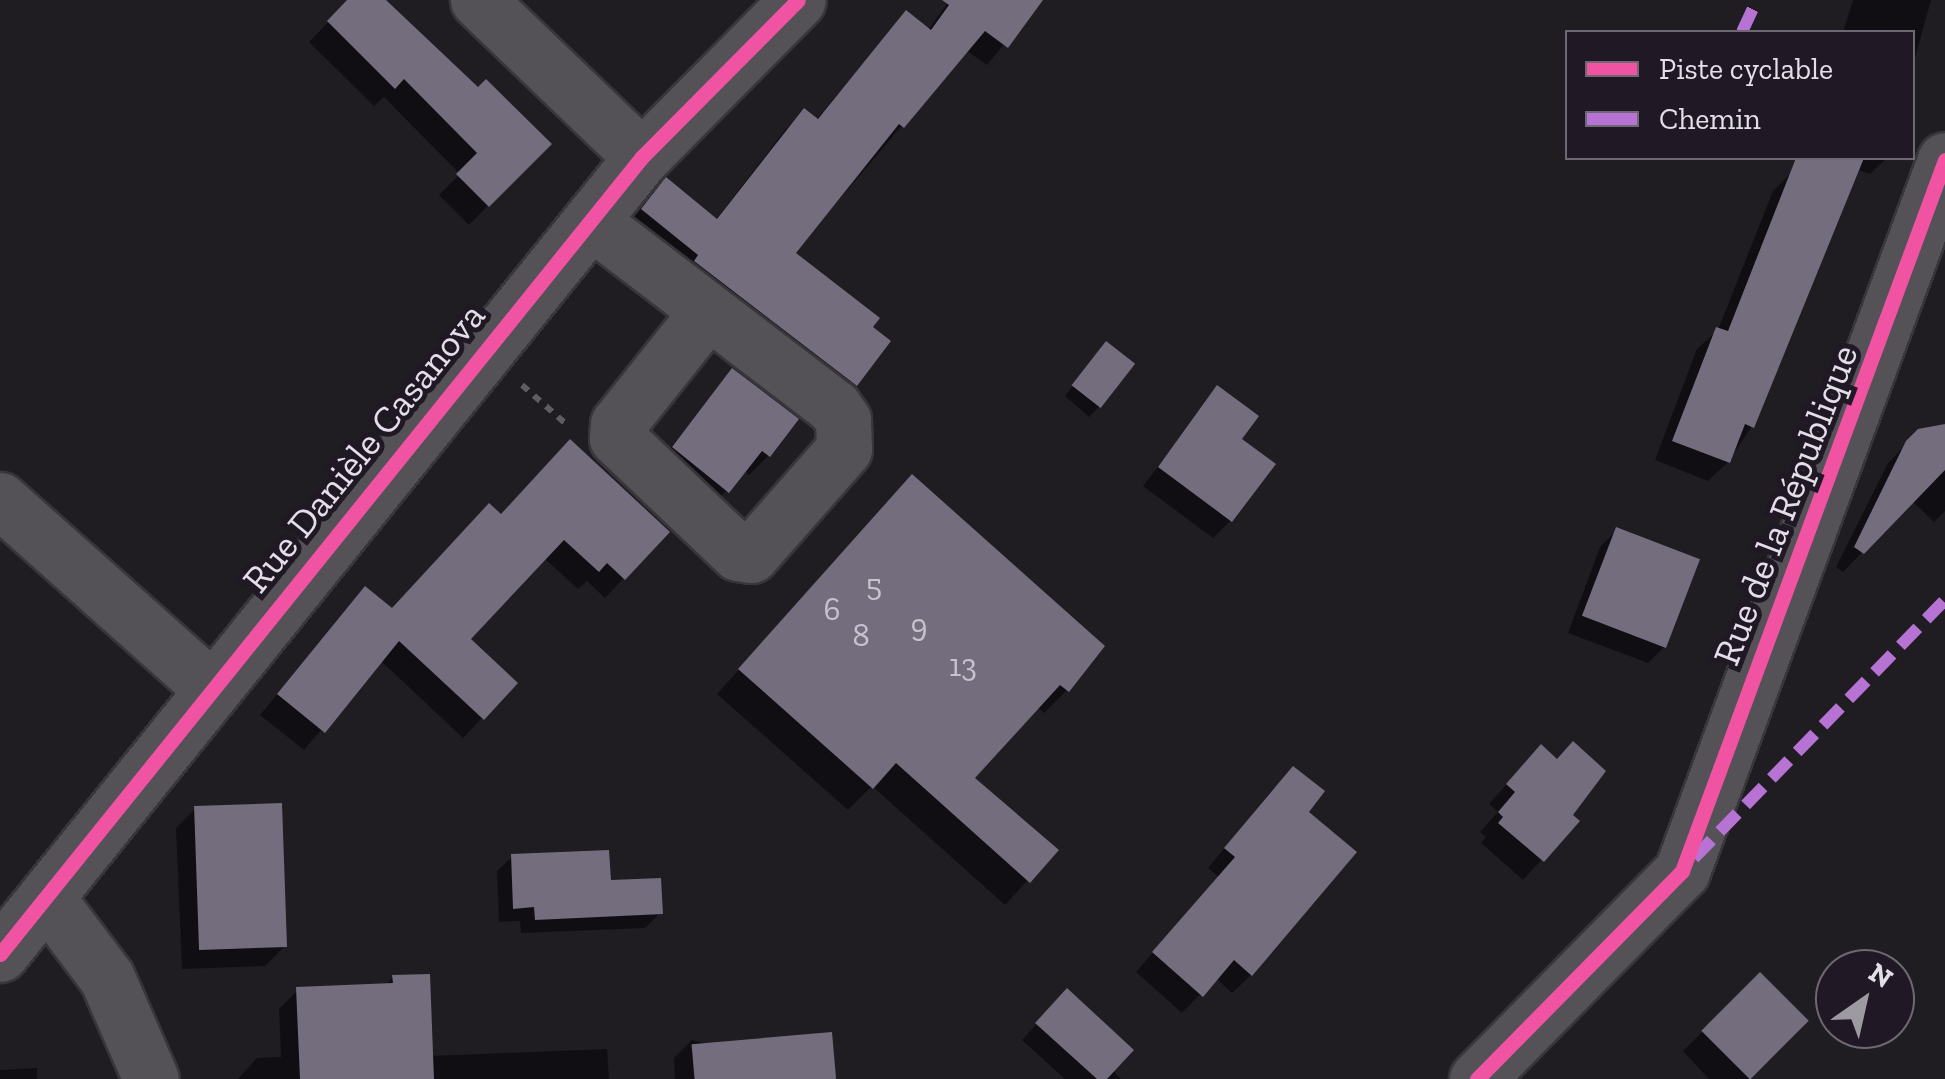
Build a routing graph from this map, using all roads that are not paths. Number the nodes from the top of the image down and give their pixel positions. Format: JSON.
{"nodes":[{"id":1,"x":478,"y":0,"type":"edge"},
{"id":2,"x":798,"y":0,"type":"edge"},
{"id":3,"x":642,"y":157,"type":"junction"},
{"id":4,"x":1945,"y":160,"type":"edge"},
{"id":5,"x":592,"y":222,"type":"junction"},
{"id":6,"x":708,"y":311,"type":"dead end"},
{"id":7,"x":0,"y":500,"type":"edge"},
{"id":8,"x":212,"y":688,"type":"junction"},
{"id":9,"x":46,"y":897,"type":"junction"},
{"id":10,"x":0,"y":954,"type":"edge"},
{"id":11,"x":150,"y":1079,"type":"edge"},
{"id":12,"x":1477,"y":1079,"type":"edge"}],
"edges":[{"from":1,"to":3,"type":"street"},
{"from":2,"to":3,"type":"street","name":"Rue Danièle Casanova"},
{"from":3,"to":5,"type":"street","name":"Rue Danièle Casanova"},
{"from":4,"to":12,"type":"street","name":"Rue de la République"},
{"from":5,"to":6,"type":"street"},
{"from":5,"to":8,"type":"street","name":"Rue Danièle Casanova"},
{"from":7,"to":8,"type":"street"},
{"from":8,"to":9,"type":"street","name":"Rue Danièle Casanova"},
{"from":9,"to":10,"type":"street","name":"Rue Danièle Casanova"},
{"from":9,"to":11,"type":"street"}]}
